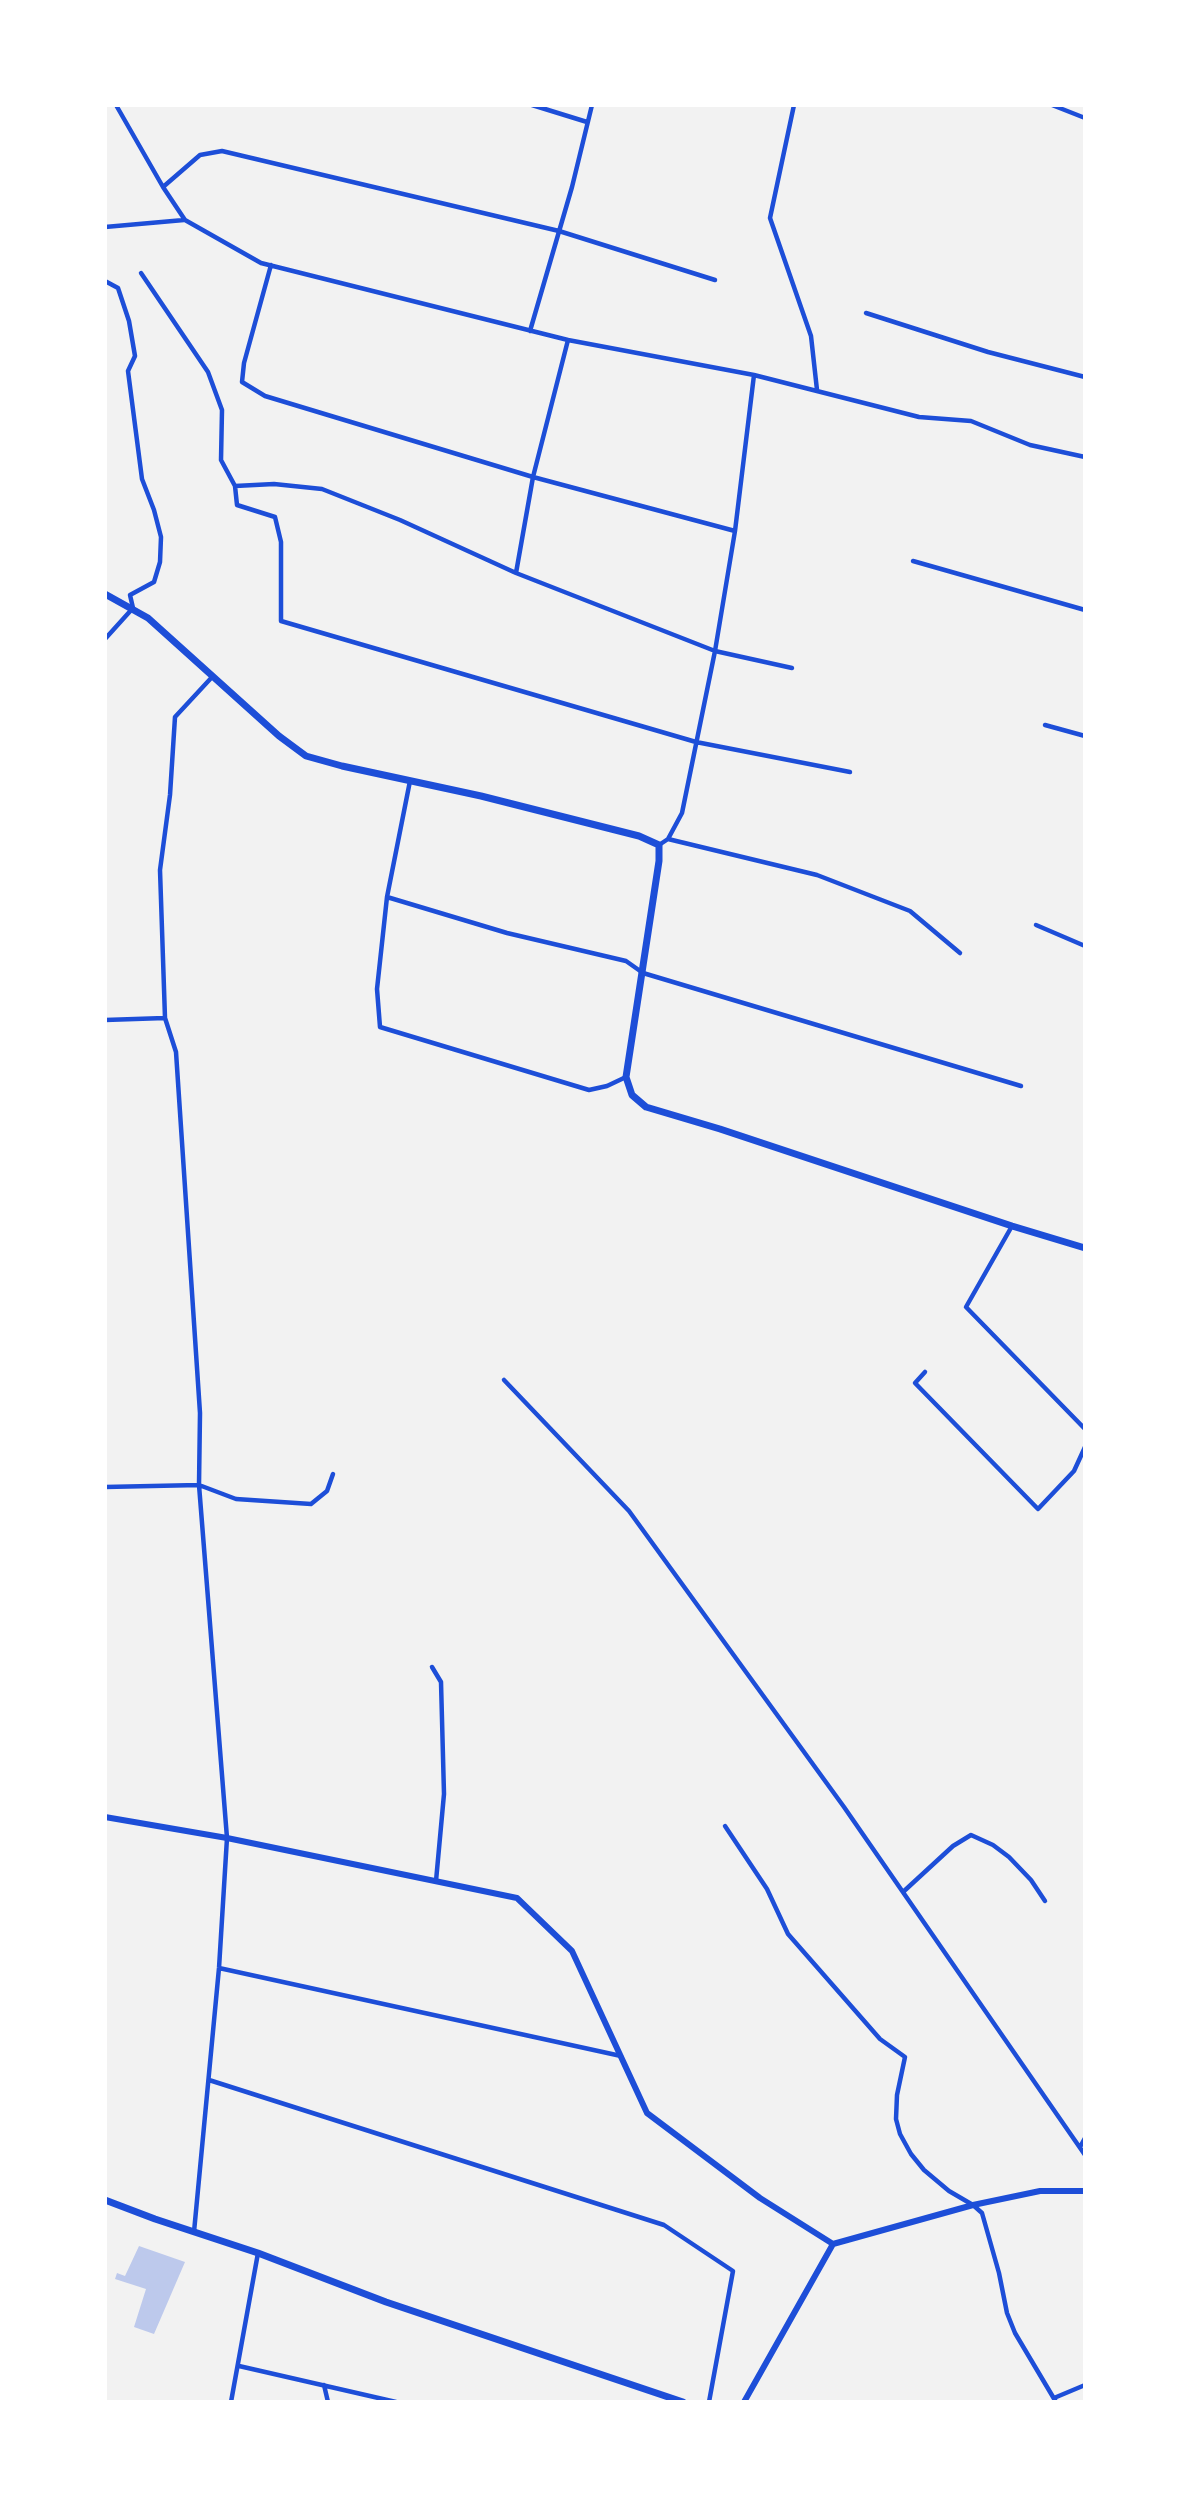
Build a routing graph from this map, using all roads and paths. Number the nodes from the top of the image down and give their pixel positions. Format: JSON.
{"nodes":[{"id":1,"x":116,"y":105,"type":"edge"},
{"id":2,"x":532,"y":105,"type":"edge"},
{"id":3,"x":592,"y":105,"type":"edge"},
{"id":4,"x":794,"y":105,"type":"edge"},
{"id":5,"x":1052,"y":105,"type":"edge"},
{"id":6,"x":1085,"y":118,"type":"edge"},
{"id":7,"x":587,"y":122,"type":"junction"},
{"id":8,"x":163,"y":187,"type":"junction"},
{"id":9,"x":184,"y":220,"type":"junction"},
{"id":10,"x":105,"y":227,"type":"edge"},
{"id":11,"x":559,"y":230,"type":"junction"},
{"id":12,"x":271,"y":265,"type":"junction"},
{"id":13,"x":141,"y":273,"type":"dead end"},
{"id":14,"x":715,"y":280,"type":"dead end"},
{"id":15,"x":105,"y":281,"type":"edge"},
{"id":16,"x":866,"y":313,"type":"dead end"},
{"id":17,"x":530,"y":331,"type":"junction"},
{"id":18,"x":568,"y":340,"type":"junction"},
{"id":19,"x":754,"y":375,"type":"junction"},
{"id":20,"x":1085,"y":377,"type":"edge"},
{"id":21,"x":817,"y":390,"type":"junction"},
{"id":22,"x":1085,"y":457,"type":"edge"},
{"id":23,"x":533,"y":477,"type":"junction"},
{"id":24,"x":235,"y":486,"type":"junction"},
{"id":25,"x":735,"y":531,"type":"junction"},
{"id":26,"x":913,"y":561,"type":"dead end"},
{"id":27,"x":516,"y":573,"type":"junction"},
{"id":28,"x":105,"y":594,"type":"edge"},
{"id":29,"x":133,"y":608,"type":"junction"},
{"id":30,"x":1085,"y":610,"type":"edge"},
{"id":31,"x":105,"y":639,"type":"edge"},
{"id":32,"x":715,"y":651,"type":"junction"},
{"id":33,"x":792,"y":668,"type":"dead end"},
{"id":34,"x":213,"y":676,"type":"junction"},
{"id":35,"x":1045,"y":725,"type":"dead end"},
{"id":36,"x":1085,"y":736,"type":"edge"},
{"id":37,"x":696,"y":742,"type":"junction"},
{"id":38,"x":850,"y":772,"type":"dead end"},
{"id":39,"x":410,"y":781,"type":"junction"},
{"id":40,"x":668,"y":839,"type":"junction"},
{"id":41,"x":659,"y":845,"type":"junction"},
{"id":42,"x":387,"y":897,"type":"junction"},
{"id":43,"x":1036,"y":925,"type":"dead end"},
{"id":44,"x":1085,"y":946,"type":"edge"},
{"id":45,"x":960,"y":953,"type":"dead end"},
{"id":46,"x":643,"y":973,"type":"junction"},
{"id":47,"x":165,"y":1018,"type":"junction"},
{"id":48,"x":105,"y":1020,"type":"edge"},
{"id":49,"x":626,"y":1077,"type":"junction"},
{"id":50,"x":1021,"y":1086,"type":"dead end"},
{"id":51,"x":1012,"y":1226,"type":"junction"},
{"id":52,"x":1085,"y":1248,"type":"edge"},
{"id":53,"x":925,"y":1372,"type":"dead end"},
{"id":54,"x":504,"y":1380,"type":"dead end"},
{"id":55,"x":1085,"y":1429,"type":"edge"},
{"id":56,"x":1085,"y":1447,"type":"edge"},
{"id":57,"x":333,"y":1474,"type":"dead end"},
{"id":58,"x":199,"y":1485,"type":"junction"},
{"id":59,"x":105,"y":1487,"type":"edge"},
{"id":60,"x":432,"y":1667,"type":"dead end"},
{"id":61,"x":105,"y":1816,"type":"edge"},
{"id":62,"x":725,"y":1826,"type":"dead end"},
{"id":63,"x":228,"y":1838,"type":"junction"},
{"id":64,"x":436,"y":1881,"type":"junction"},
{"id":65,"x":903,"y":1892,"type":"junction"},
{"id":66,"x":1045,"y":1901,"type":"dead end"},
{"id":67,"x":219,"y":1968,"type":"junction"},
{"id":68,"x":621,"y":2056,"type":"junction"},
{"id":69,"x":209,"y":2081,"type":"junction"},
{"id":70,"x":1085,"y":2138,"type":"edge"},
{"id":71,"x":1080,"y":2147,"type":"junction"},
{"id":72,"x":1085,"y":2155,"type":"edge"},
{"id":73,"x":1085,"y":2191,"type":"edge"},
{"id":74,"x":105,"y":2200,"type":"edge"},
{"id":75,"x":973,"y":2205,"type":"junction"},
{"id":76,"x":194,"y":2232,"type":"junction"},
{"id":77,"x":833,"y":2244,"type":"junction"},
{"id":78,"x":258,"y":2253,"type":"junction"},
{"id":79,"x":239,"y":2366,"type":"junction"},
{"id":80,"x":324,"y":2385,"type":"junction"},
{"id":81,"x":1085,"y":2385,"type":"edge"},
{"id":82,"x":1055,"y":2400,"type":"edge"},
{"id":83,"x":231,"y":2402,"type":"edge"},
{"id":84,"x":328,"y":2402,"type":"edge"},
{"id":85,"x":396,"y":2402,"type":"edge"},
{"id":86,"x":682,"y":2402,"type":"edge"},
{"id":87,"x":709,"y":2402,"type":"edge"},
{"id":88,"x":744,"y":2402,"type":"edge"}],
"edges":[{"from":1,"to":8,"type":"street"},
{"from":2,"to":7,"type":"street"},
{"from":3,"to":7,"type":"street"},
{"from":4,"to":21,"type":"street"},
{"from":5,"to":6,"type":"street"},
{"from":7,"to":11,"type":"street"},
{"from":8,"to":9,"type":"street"},
{"from":8,"to":11,"type":"street"},
{"from":9,"to":10,"type":"street"},
{"from":9,"to":12,"type":"street"},
{"from":11,"to":14,"type":"street"},
{"from":11,"to":17,"type":"street"},
{"from":12,"to":17,"type":"street"},
{"from":12,"to":23,"type":"street"},
{"from":13,"to":24,"type":"street"},
{"from":15,"to":29,"type":"street"},
{"from":16,"to":20,"type":"street"},
{"from":17,"to":18,"type":"street"},
{"from":18,"to":19,"type":"street"},
{"from":18,"to":23,"type":"street"},
{"from":19,"to":21,"type":"street"},
{"from":19,"to":25,"type":"street"},
{"from":21,"to":22,"type":"street"},
{"from":23,"to":25,"type":"street"},
{"from":23,"to":27,"type":"street"},
{"from":24,"to":27,"type":"street"},
{"from":24,"to":37,"type":"street"},
{"from":25,"to":32,"type":"street"},
{"from":26,"to":30,"type":"street"},
{"from":27,"to":32,"type":"street"},
{"from":28,"to":29,"type":"main road"},
{"from":29,"to":31,"type":"street"},
{"from":29,"to":34,"type":"main road"},
{"from":32,"to":33,"type":"street"},
{"from":32,"to":37,"type":"street"},
{"from":34,"to":39,"type":"main road"},
{"from":34,"to":47,"type":"street"},
{"from":35,"to":36,"type":"street"},
{"from":37,"to":38,"type":"street"},
{"from":37,"to":40,"type":"street"},
{"from":39,"to":41,"type":"main road"},
{"from":39,"to":42,"type":"street"},
{"from":40,"to":41,"type":"street"},
{"from":40,"to":45,"type":"street"},
{"from":41,"to":46,"type":"main road"},
{"from":42,"to":46,"type":"street"},
{"from":42,"to":49,"type":"street"},
{"from":43,"to":44,"type":"street"},
{"from":46,"to":49,"type":"main road"},
{"from":46,"to":50,"type":"street"},
{"from":47,"to":48,"type":"street"},
{"from":47,"to":58,"type":"street"},
{"from":49,"to":51,"type":"main road"},
{"from":51,"to":52,"type":"main road"},
{"from":51,"to":55,"type":"street"},
{"from":53,"to":56,"type":"street"},
{"from":54,"to":65,"type":"street"},
{"from":57,"to":58,"type":"street"},
{"from":58,"to":59,"type":"street"},
{"from":58,"to":63,"type":"street"},
{"from":60,"to":64,"type":"street"},
{"from":61,"to":63,"type":"street"},
{"from":62,"to":75,"type":"street"},
{"from":63,"to":64,"type":"street"},
{"from":63,"to":67,"type":"street"},
{"from":64,"to":68,"type":"street"},
{"from":65,"to":66,"type":"street"},
{"from":65,"to":71,"type":"street"},
{"from":67,"to":68,"type":"street"},
{"from":67,"to":69,"type":"street"},
{"from":68,"to":77,"type":"street"},
{"from":69,"to":76,"type":"street"},
{"from":69,"to":87,"type":"street"},
{"from":70,"to":71,"type":"street"},
{"from":71,"to":72,"type":"street"},
{"from":73,"to":75,"type":"street"},
{"from":74,"to":76,"type":"main road"},
{"from":75,"to":77,"type":"street"},
{"from":75,"to":82,"type":"street"},
{"from":76,"to":78,"type":"main road"},
{"from":77,"to":88,"type":"street"},
{"from":78,"to":79,"type":"street"},
{"from":78,"to":86,"type":"main road"},
{"from":79,"to":80,"type":"street"},
{"from":79,"to":83,"type":"street"},
{"from":80,"to":84,"type":"street"},
{"from":80,"to":85,"type":"street"},
{"from":81,"to":82,"type":"street"}]}
